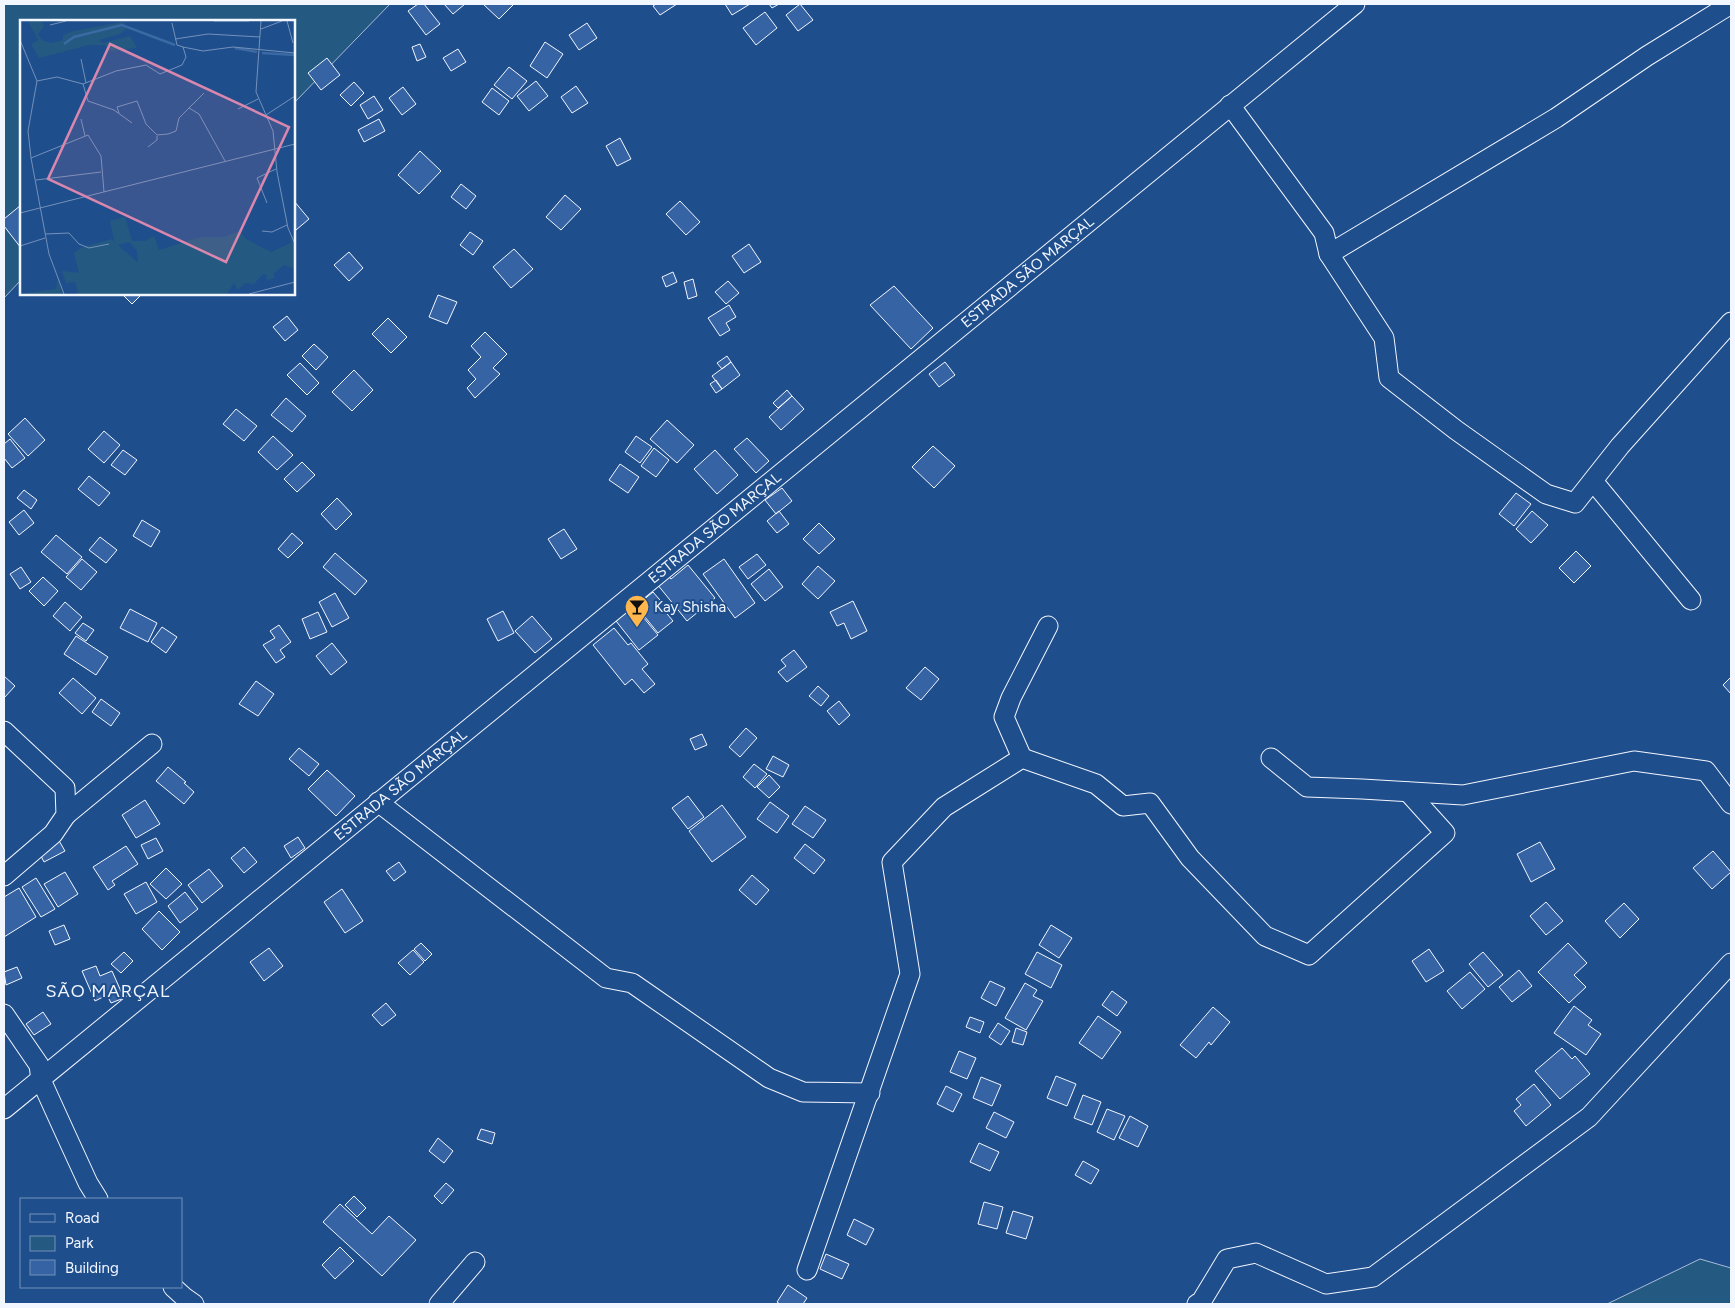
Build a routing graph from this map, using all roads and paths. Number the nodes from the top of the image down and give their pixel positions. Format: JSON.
{"nodes":[{"id":1,"x":1356,"y":4,"type":"edge"},
{"id":2,"x":1731,"y":4,"type":"edge"},
{"id":3,"x":1230,"y":105,"type":"junction"},
{"id":4,"x":1329,"y":254,"type":"junction"},
{"id":5,"x":1731,"y":322,"type":"edge"},
{"id":6,"x":1593,"y":481,"type":"junction"},
{"id":7,"x":1691,"y":600,"type":"dead end"},
{"id":8,"x":1048,"y":626,"type":"dead end"},
{"id":9,"x":4,"y":731,"type":"edge"},
{"id":10,"x":152,"y":744,"type":"dead end"},
{"id":11,"x":1022,"y":758,"type":"junction"},
{"id":12,"x":1271,"y":758,"type":"dead end"},
{"id":13,"x":1408,"y":792,"type":"junction"},
{"id":14,"x":378,"y":802,"type":"junction"},
{"id":15,"x":1731,"y":804,"type":"edge"},
{"id":16,"x":66,"y":815,"type":"junction"},
{"id":17,"x":4,"y":876,"type":"edge"},
{"id":18,"x":1731,"y":963,"type":"edge"},
{"id":19,"x":4,"y":1014,"type":"edge"},
{"id":20,"x":41,"y":1080,"type":"junction"},
{"id":21,"x":870,"y":1093,"type":"junction"},
{"id":22,"x":4,"y":1109,"type":"edge"},
{"id":23,"x":97,"y":1198,"type":"edge"},
{"id":24,"x":475,"y":1262,"type":"dead end"},
{"id":25,"x":807,"y":1270,"type":"dead end"},
{"id":26,"x":174,"y":1288,"type":"edge"},
{"id":27,"x":194,"y":1304,"type":"edge"},
{"id":28,"x":439,"y":1304,"type":"edge"},
{"id":29,"x":1197,"y":1304,"type":"edge"}],
"edges":[{"from":1,"to":3,"type":"street","name":"ESTRADA SÃO MARÇAL"},
{"from":2,"to":4,"type":"street"},
{"from":3,"to":4,"type":"street"},
{"from":3,"to":14,"type":"street","name":"ESTRADA SÃO MARÇAL"},
{"from":4,"to":6,"type":"street"},
{"from":5,"to":6,"type":"street"},
{"from":6,"to":7,"type":"street"},
{"from":8,"to":11,"type":"street"},
{"from":9,"to":16,"type":"street"},
{"from":10,"to":16,"type":"street"},
{"from":11,"to":13,"type":"street"},
{"from":11,"to":21,"type":"street"},
{"from":12,"to":13,"type":"street"},
{"from":13,"to":15,"type":"street"},
{"from":14,"to":20,"type":"street","name":"ESTRADA SÃO MARÇAL"},
{"from":14,"to":21,"type":"street"},
{"from":16,"to":17,"type":"street"},
{"from":18,"to":29,"type":"street"},
{"from":19,"to":20,"type":"street"},
{"from":20,"to":22,"type":"street","name":"ESTRADA SÃO MARÇAL"},
{"from":20,"to":23,"type":"street"},
{"from":21,"to":25,"type":"street"},
{"from":24,"to":28,"type":"street"},
{"from":26,"to":27,"type":"street"}]}
